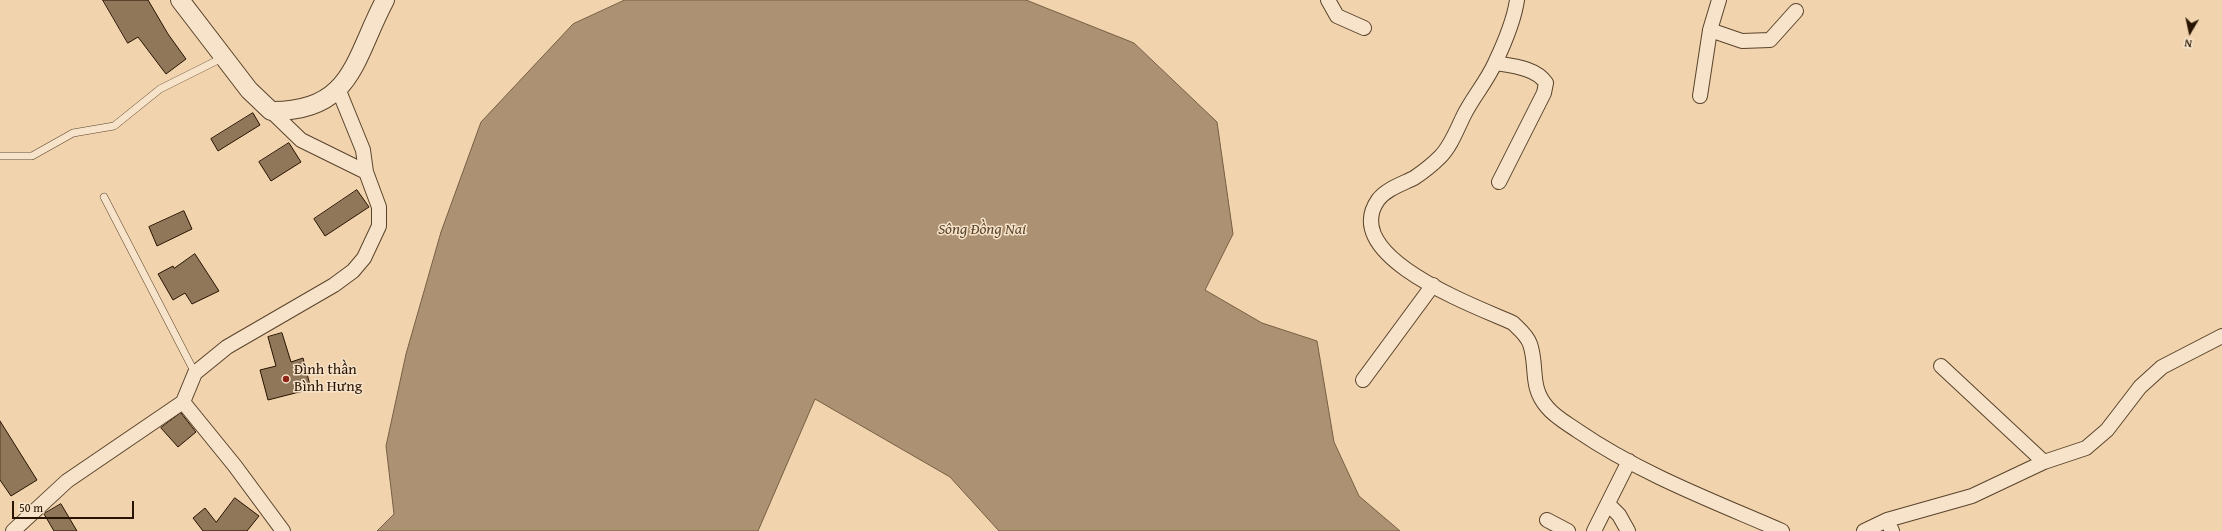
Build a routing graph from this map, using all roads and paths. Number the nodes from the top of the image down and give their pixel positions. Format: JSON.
{"nodes":[{"id":1,"x":180,"y":0,"type":"edge"},
{"id":2,"x":385,"y":0,"type":"edge"},
{"id":3,"x":1328,"y":0,"type":"edge"},
{"id":4,"x":1517,"y":0,"type":"edge"},
{"id":5,"x":1719,"y":0,"type":"edge"},
{"id":6,"x":1796,"y":11,"type":"dead end"},
{"id":7,"x":1364,"y":28,"type":"dead end"},
{"id":8,"x":1710,"y":30,"type":"junction"},
{"id":9,"x":224,"y":57,"type":"junction"},
{"id":10,"x":1495,"y":63,"type":"junction"},
{"id":11,"x":338,"y":91,"type":"junction"},
{"id":12,"x":1700,"y":96,"type":"dead end"},
{"id":13,"x":271,"y":110,"type":"junction"},
{"id":14,"x":0,"y":156,"type":"edge"},
{"id":15,"x":366,"y":172,"type":"junction"},
{"id":16,"x":1499,"y":182,"type":"dead end"},
{"id":17,"x":104,"y":197,"type":"dead end"},
{"id":18,"x":1433,"y":285,"type":"junction"},
{"id":19,"x":2222,"y":336,"type":"edge"},
{"id":20,"x":1941,"y":366,"type":"dead end"},
{"id":21,"x":195,"y":373,"type":"junction"},
{"id":22,"x":1363,"y":380,"type":"dead end"},
{"id":23,"x":183,"y":402,"type":"junction"},
{"id":24,"x":1629,"y":461,"type":"junction"},
{"id":25,"x":2044,"y":462,"type":"junction"},
{"id":26,"x":1608,"y":504,"type":"junction"},
{"id":27,"x":1547,"y":520,"type":"dead end"},
{"id":28,"x":1889,"y":525,"type":"edge"},
{"id":29,"x":13,"y":531,"type":"edge"},
{"id":30,"x":283,"y":531,"type":"edge"},
{"id":31,"x":1568,"y":531,"type":"edge"},
{"id":32,"x":1594,"y":531,"type":"edge"},
{"id":33,"x":1628,"y":531,"type":"edge"},
{"id":34,"x":1782,"y":531,"type":"edge"},
{"id":35,"x":1864,"y":531,"type":"edge"}],
"edges":[{"from":1,"to":9,"type":"street"},
{"from":2,"to":11,"type":"street"},
{"from":3,"to":7,"type":"street"},
{"from":4,"to":10,"type":"street"},
{"from":5,"to":8,"type":"street"},
{"from":6,"to":8,"type":"street"},
{"from":8,"to":12,"type":"street"},
{"from":9,"to":13,"type":"street"},
{"from":9,"to":14,"type":"lane"},
{"from":10,"to":16,"type":"street"},
{"from":10,"to":18,"type":"street"},
{"from":11,"to":13,"type":"street"},
{"from":11,"to":15,"type":"street"},
{"from":13,"to":15,"type":"street"},
{"from":15,"to":21,"type":"street"},
{"from":17,"to":21,"type":"lane"},
{"from":18,"to":22,"type":"street"},
{"from":18,"to":24,"type":"street"},
{"from":19,"to":25,"type":"street"},
{"from":20,"to":25,"type":"street"},
{"from":21,"to":23,"type":"street"},
{"from":23,"to":29,"type":"street"},
{"from":23,"to":30,"type":"street"},
{"from":24,"to":26,"type":"street"},
{"from":24,"to":34,"type":"street"},
{"from":25,"to":28,"type":"street"},
{"from":26,"to":32,"type":"street"},
{"from":26,"to":33,"type":"street"},
{"from":27,"to":31,"type":"street"},
{"from":28,"to":35,"type":"street"}]}
